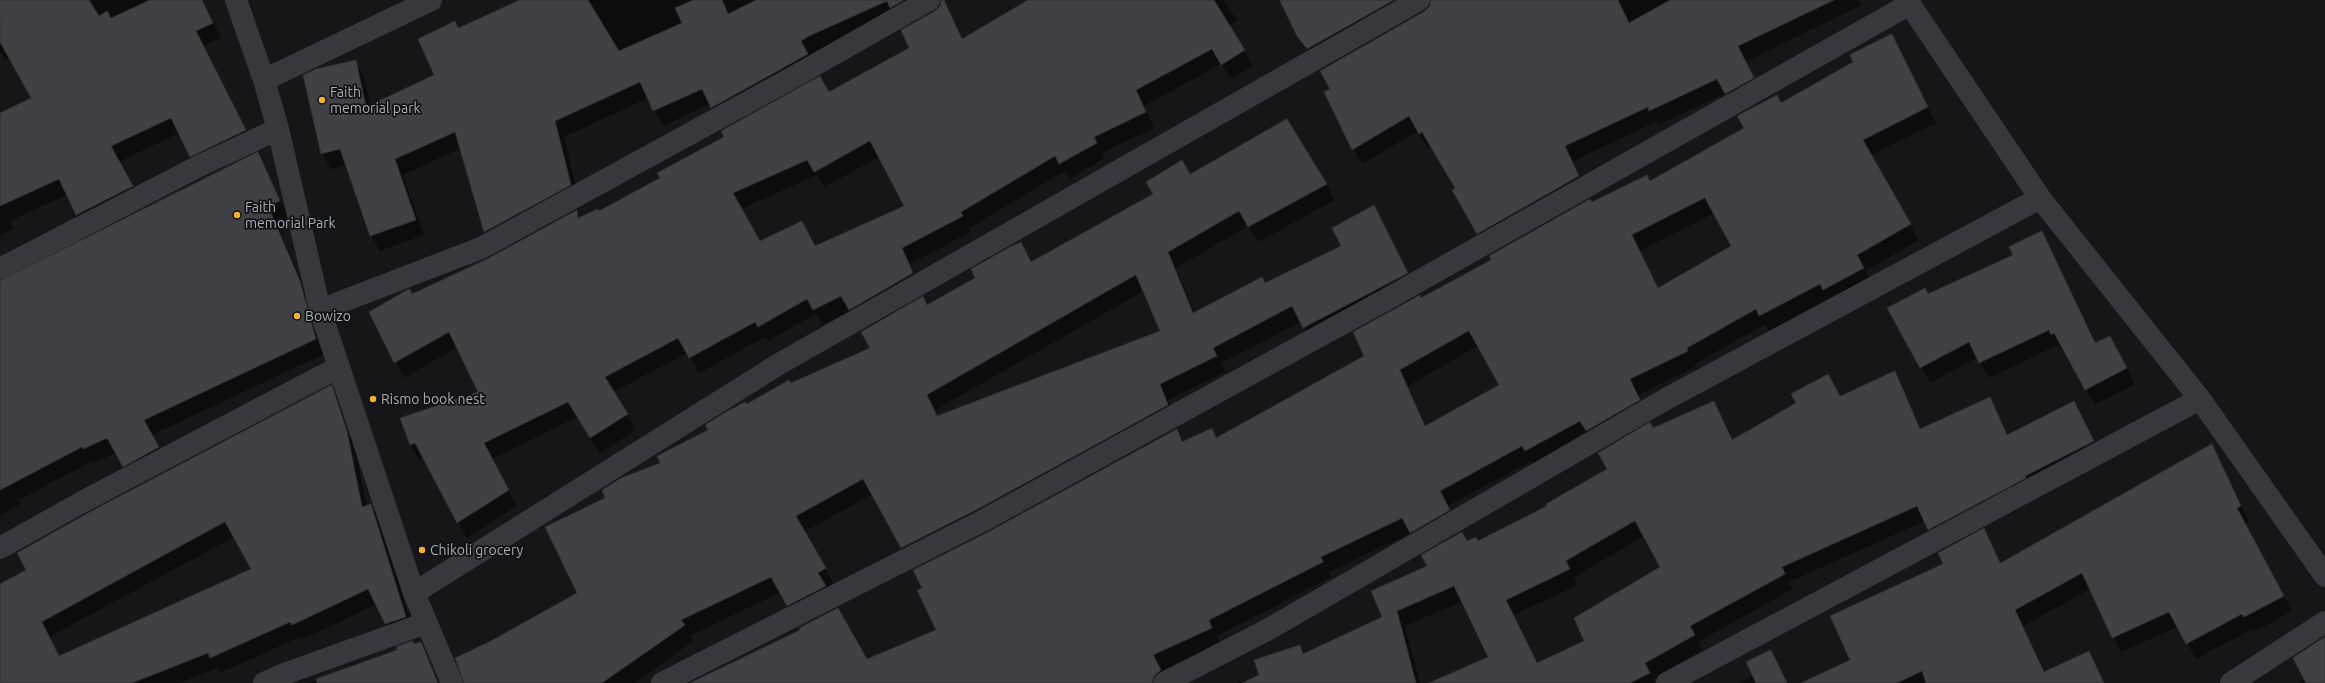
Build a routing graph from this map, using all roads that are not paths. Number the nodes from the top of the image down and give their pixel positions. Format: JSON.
{"nodes":[{"id":1,"x":236,"y":0,"type":"edge"},
{"id":2,"x":431,"y":0,"type":"edge"},
{"id":3,"x":929,"y":0,"type":"edge"},
{"id":4,"x":1419,"y":0,"type":"edge"},
{"id":5,"x":1908,"y":2,"type":"edge"},
{"id":6,"x":264,"y":80,"type":"junction"},
{"id":7,"x":278,"y":129,"type":"junction"},
{"id":8,"x":2040,"y":198,"type":"junction"},
{"id":9,"x":0,"y":269,"type":"edge"},
{"id":10,"x":320,"y":310,"type":"junction"},
{"id":11,"x":339,"y":368,"type":"junction"},
{"id":12,"x":2200,"y":399,"type":"junction"},
{"id":13,"x":0,"y":548,"type":"edge"},
{"id":14,"x":2325,"y":576,"type":"edge"},
{"id":15,"x":414,"y":593,"type":"junction"},
{"id":16,"x":2325,"y":622,"type":"edge"},
{"id":17,"x":426,"y":623,"type":"junction"},
{"id":18,"x":264,"y":683,"type":"edge"},
{"id":19,"x":452,"y":683,"type":"edge"},
{"id":20,"x":662,"y":683,"type":"edge"},
{"id":21,"x":1164,"y":683,"type":"edge"},
{"id":22,"x":1667,"y":683,"type":"edge"},
{"id":23,"x":2231,"y":683,"type":"edge"}],
"edges":[{"from":1,"to":6,"type":"street"},
{"from":2,"to":6,"type":"street"},
{"from":3,"to":10,"type":"street"},
{"from":4,"to":15,"type":"street"},
{"from":5,"to":8,"type":"street"},
{"from":5,"to":20,"type":"street"},
{"from":6,"to":7,"type":"street"},
{"from":7,"to":9,"type":"street"},
{"from":7,"to":10,"type":"street"},
{"from":8,"to":12,"type":"street"},
{"from":8,"to":21,"type":"street"},
{"from":10,"to":11,"type":"street"},
{"from":11,"to":13,"type":"street"},
{"from":11,"to":15,"type":"street"},
{"from":12,"to":14,"type":"street"},
{"from":12,"to":22,"type":"street"},
{"from":15,"to":17,"type":"street"},
{"from":16,"to":23,"type":"street"},
{"from":17,"to":18,"type":"street"},
{"from":17,"to":19,"type":"street"}]}
